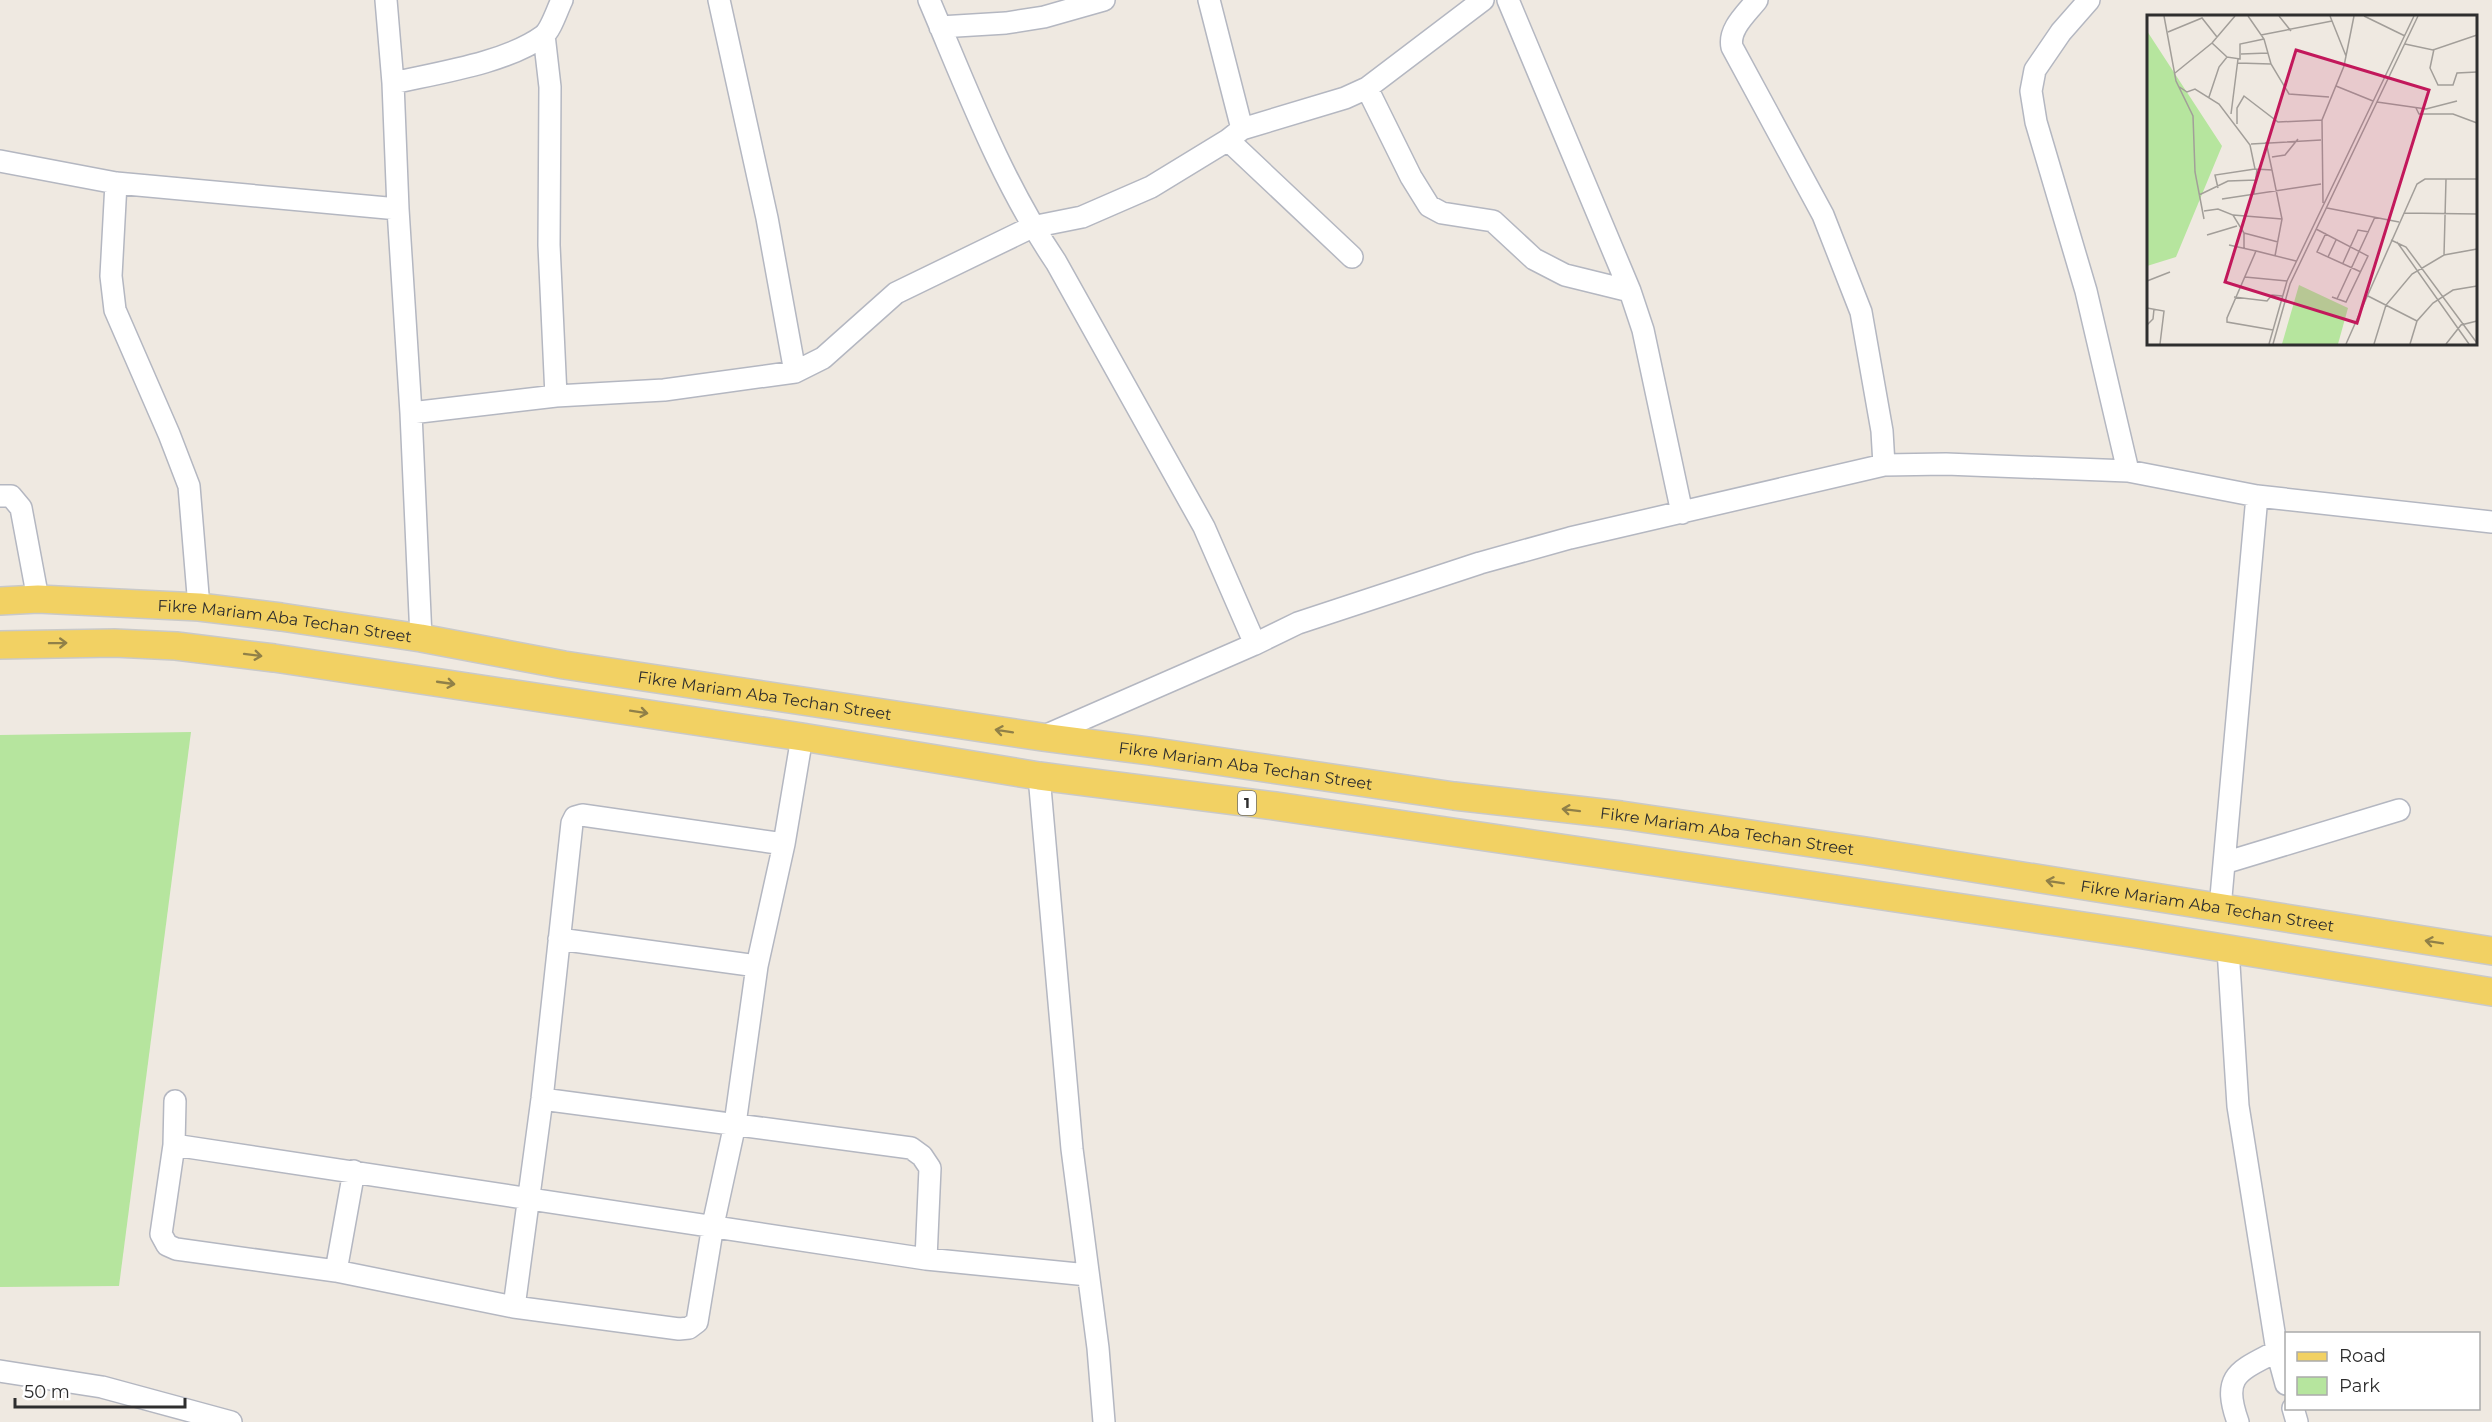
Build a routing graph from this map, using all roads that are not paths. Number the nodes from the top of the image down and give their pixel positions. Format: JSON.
{"nodes":[{"id":1,"x":386,"y":0,"type":"edge"},
{"id":2,"x":562,"y":0,"type":"edge"},
{"id":3,"x":719,"y":0,"type":"edge"},
{"id":4,"x":929,"y":0,"type":"edge"},
{"id":5,"x":1102,"y":0,"type":"edge"},
{"id":6,"x":1209,"y":0,"type":"edge"},
{"id":7,"x":1483,"y":0,"type":"edge"},
{"id":8,"x":1508,"y":0,"type":"edge"},
{"id":9,"x":1757,"y":0,"type":"edge"},
{"id":10,"x":2089,"y":0,"type":"edge"},
{"id":11,"x":940,"y":27,"type":"junction"},
{"id":12,"x":544,"y":35,"type":"junction"},
{"id":13,"x":393,"y":83,"type":"junction"},
{"id":14,"x":1367,"y":88,"type":"junction"},
{"id":15,"x":1235,"y":134,"type":"junction"},
{"id":16,"x":0,"y":160,"type":"edge"},
{"id":17,"x":116,"y":183,"type":"junction"},
{"id":18,"x":398,"y":209,"type":"junction"},
{"id":19,"x":1032,"y":227,"type":"junction"},
{"id":20,"x":1352,"y":257,"type":"dead end"},
{"id":21,"x":1630,"y":291,"type":"junction"},
{"id":22,"x":795,"y":372,"type":"junction"},
{"id":23,"x":556,"y":396,"type":"junction"},
{"id":24,"x":411,"y":413,"type":"junction"},
{"id":25,"x":1884,"y":465,"type":"junction"},
{"id":26,"x":2128,"y":471,"type":"junction"},
{"id":27,"x":0,"y":496,"type":"edge"},
{"id":28,"x":2257,"y":496,"type":"junction"},
{"id":29,"x":1682,"y":513,"type":"junction"},
{"id":30,"x":2492,"y":522,"type":"edge"},
{"id":31,"x":38,"y":599,"type":"junction"},
{"id":32,"x":0,"y":601,"type":"edge"},
{"id":33,"x":199,"y":607,"type":"junction"},
{"id":34,"x":421,"y":638,"type":"junction"},
{"id":35,"x":0,"y":645,"type":"edge"},
{"id":36,"x":1255,"y":645,"type":"junction"},
{"id":37,"x":802,"y":737,"type":"junction"},
{"id":38,"x":1042,"y":737,"type":"junction"},
{"id":39,"x":1039,"y":776,"type":"junction"},
{"id":40,"x":2399,"y":810,"type":"dead end"},
{"id":41,"x":784,"y":844,"type":"junction"},
{"id":42,"x":2224,"y":863,"type":"junction"},
{"id":43,"x":2220,"y":908,"type":"junction"},
{"id":44,"x":559,"y":939,"type":"junction"},
{"id":45,"x":2228,"y":949,"type":"junction"},
{"id":46,"x":2492,"y":951,"type":"edge"},
{"id":47,"x":758,"y":966,"type":"junction"},
{"id":48,"x":2492,"y":992,"type":"edge"},
{"id":49,"x":542,"y":1099,"type":"junction"},
{"id":50,"x":176,"y":1101,"type":"dead end"},
{"id":51,"x":735,"y":1124,"type":"junction"},
{"id":52,"x":174,"y":1145,"type":"junction"},
{"id":53,"x":354,"y":1171,"type":"junction"},
{"id":54,"x":527,"y":1197,"type":"junction"},
{"id":55,"x":713,"y":1225,"type":"junction"},
{"id":56,"x":926,"y":1259,"type":"junction"},
{"id":57,"x":336,"y":1271,"type":"junction"},
{"id":58,"x":1088,"y":1275,"type":"junction"},
{"id":59,"x":514,"y":1307,"type":"junction"},
{"id":60,"x":2277,"y":1351,"type":"junction"},
{"id":61,"x":0,"y":1371,"type":"edge"},
{"id":62,"x":2285,"y":1380,"type":"edge"},
{"id":63,"x":231,"y":1422,"type":"edge"},
{"id":64,"x":1104,"y":1422,"type":"edge"},
{"id":65,"x":2238,"y":1422,"type":"edge"}],
"edges":[{"from":1,"to":13,"type":"street"},
{"from":2,"to":12,"type":"street"},
{"from":3,"to":22,"type":"street"},
{"from":4,"to":11,"type":"street"},
{"from":5,"to":11,"type":"street"},
{"from":6,"to":15,"type":"street"},
{"from":7,"to":14,"type":"street"},
{"from":8,"to":21,"type":"street"},
{"from":9,"to":25,"type":"street"},
{"from":10,"to":26,"type":"street"},
{"from":11,"to":19,"type":"street"},
{"from":12,"to":13,"type":"street"},
{"from":12,"to":23,"type":"street"},
{"from":13,"to":18,"type":"street"},
{"from":14,"to":15,"type":"street"},
{"from":14,"to":21,"type":"street"},
{"from":15,"to":19,"type":"street"},
{"from":15,"to":20,"type":"street"},
{"from":16,"to":17,"type":"street"},
{"from":17,"to":18,"type":"street"},
{"from":17,"to":33,"type":"street"},
{"from":18,"to":24,"type":"street"},
{"from":19,"to":22,"type":"street"},
{"from":19,"to":36,"type":"street"},
{"from":21,"to":29,"type":"street"},
{"from":22,"to":23,"type":"street"},
{"from":23,"to":24,"type":"street"},
{"from":24,"to":34,"type":"street"},
{"from":25,"to":26,"type":"street"},
{"from":25,"to":29,"type":"street"},
{"from":26,"to":28,"type":"street"},
{"from":27,"to":31,"type":"street"},
{"from":28,"to":30,"type":"street"},
{"from":28,"to":42,"type":"street"},
{"from":29,"to":36,"type":"street"},
{"from":31,"to":32,"type":"main road","name":"Fikre Mariam Aba Techan Street","number":"1"},
{"from":31,"to":33,"type":"main road","name":"Fikre Mariam Aba Techan Street","number":"1"},
{"from":33,"to":34,"type":"main road","name":"Fikre Mariam Aba Techan Street","number":"1"},
{"from":38,"to":34,"type":"main road","name":"Fikre Mariam Aba Techan Street","number":"1","one_way":true},
{"from":35,"to":37,"type":"main road","number":"1","one_way":true},
{"from":36,"to":38,"type":"street"},
{"from":37,"to":39,"type":"main road","number":"1"},
{"from":37,"to":41,"type":"street"},
{"from":43,"to":38,"type":"main road","name":"Fikre Mariam Aba Techan Street","number":"1","one_way":true},
{"from":39,"to":45,"type":"main road","number":"1"},
{"from":39,"to":58,"type":"street"},
{"from":40,"to":42,"type":"street"},
{"from":41,"to":44,"type":"street"},
{"from":41,"to":47,"type":"street"},
{"from":42,"to":43,"type":"street"},
{"from":46,"to":43,"type":"main road","name":"Fikre Mariam Aba Techan Street","number":"1","one_way":true},
{"from":44,"to":47,"type":"street"},
{"from":44,"to":49,"type":"street"},
{"from":45,"to":48,"type":"main road","number":"1"},
{"from":45,"to":60,"type":"street"},
{"from":47,"to":51,"type":"street"},
{"from":49,"to":51,"type":"street"},
{"from":49,"to":54,"type":"street"},
{"from":50,"to":52,"type":"street"},
{"from":51,"to":55,"type":"street"},
{"from":51,"to":56,"type":"street"},
{"from":52,"to":53,"type":"street"},
{"from":52,"to":57,"type":"street"},
{"from":53,"to":54,"type":"street"},
{"from":53,"to":57,"type":"street"},
{"from":54,"to":55,"type":"street"},
{"from":54,"to":59,"type":"street"},
{"from":55,"to":56,"type":"street"},
{"from":55,"to":59,"type":"street"},
{"from":56,"to":58,"type":"street"},
{"from":57,"to":59,"type":"street"},
{"from":58,"to":64,"type":"street"},
{"from":60,"to":62,"type":"street"},
{"from":60,"to":65,"type":"street"},
{"from":61,"to":63,"type":"street"}]}
